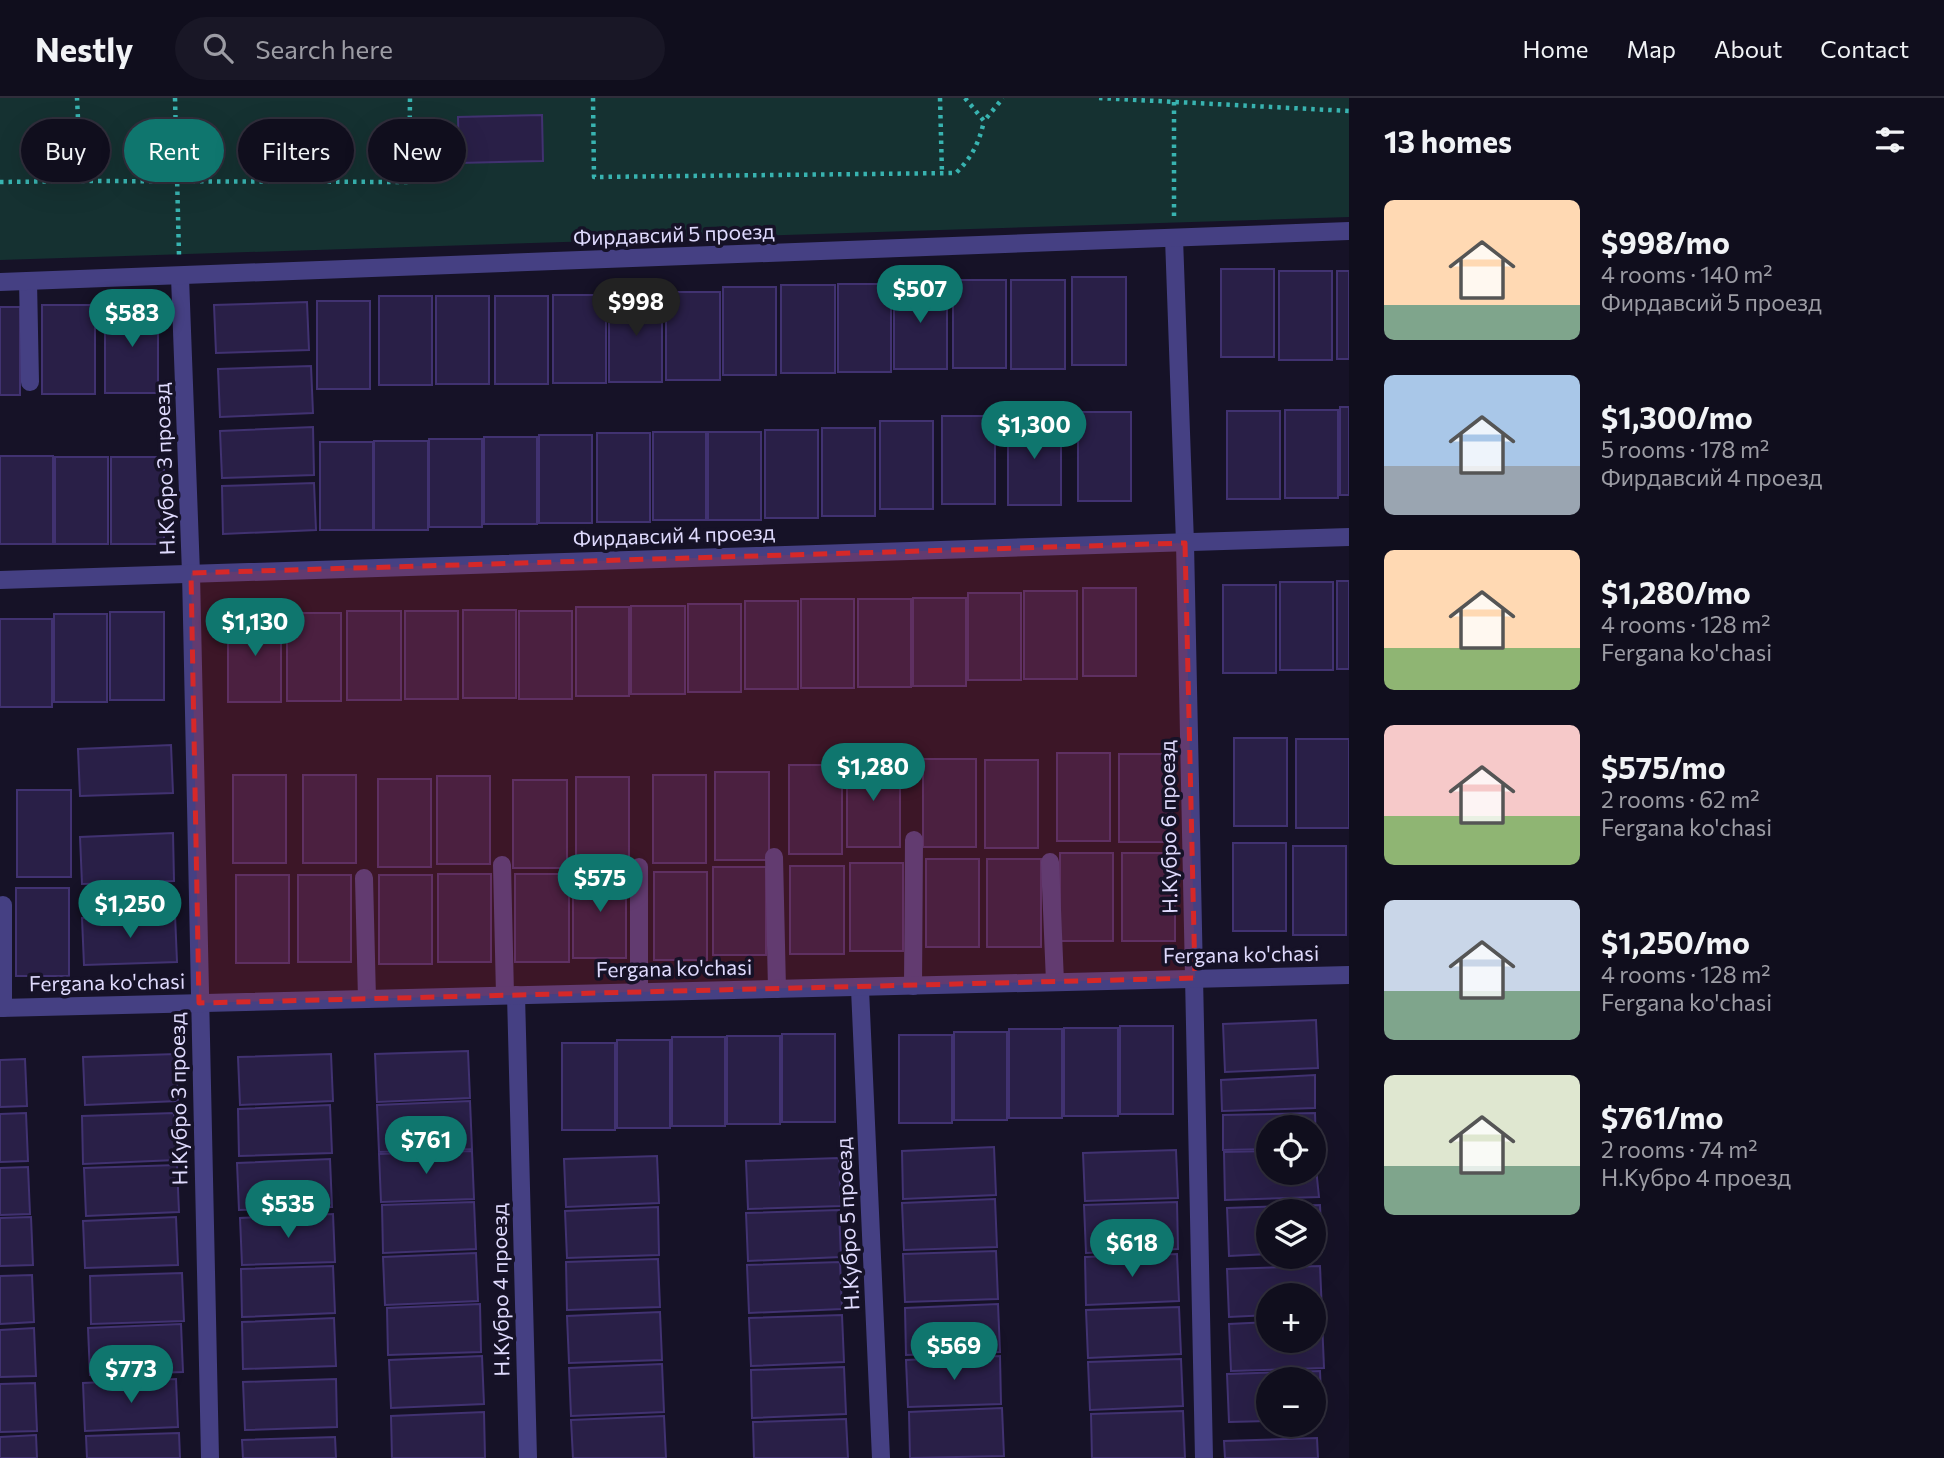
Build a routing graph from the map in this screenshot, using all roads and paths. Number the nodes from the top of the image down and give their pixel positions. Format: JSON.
{"nodes":[{"id":1,"x":77,"y":98,"type":"edge"},
{"id":2,"x":175,"y":98,"type":"edge"},
{"id":3,"x":410,"y":98,"type":"edge"},
{"id":4,"x":593,"y":98,"type":"edge"},
{"id":5,"x":940,"y":98,"type":"edge"},
{"id":6,"x":965,"y":98,"type":"edge"},
{"id":7,"x":1003,"y":98,"type":"edge"},
{"id":8,"x":1099,"y":98,"type":"edge"},
{"id":9,"x":1174,"y":100,"type":"edge"},
{"id":10,"x":1349,"y":111,"type":"edge"},
{"id":11,"x":78,"y":119,"type":"edge"},
{"id":12,"x":175,"y":119,"type":"edge"},
{"id":13,"x":984,"y":121,"type":"junction"},
{"id":14,"x":942,"y":174,"type":"junction"},
{"id":15,"x":0,"y":182,"type":"edge"},
{"id":16,"x":21,"y":182,"type":"edge"},
{"id":17,"x":176,"y":182,"type":"edge"},
{"id":18,"x":224,"y":182,"type":"edge"},
{"id":19,"x":1349,"y":231,"type":"edge"},
{"id":20,"x":1174,"y":238,"type":"junction"},
{"id":21,"x":180,"y":277,"type":"junction"},
{"id":22,"x":28,"y":281,"type":"junction"},
{"id":23,"x":0,"y":282,"type":"edge"},
{"id":24,"x":30,"y":382,"type":"dead end"},
{"id":25,"x":1349,"y":537,"type":"edge"},
{"id":26,"x":1185,"y":543,"type":"junction"},
{"id":27,"x":191,"y":573,"type":"junction"},
{"id":28,"x":0,"y":580,"type":"edge"},
{"id":29,"x":915,"y":840,"type":"dead end"},
{"id":30,"x":774,"y":857,"type":"dead end"},
{"id":31,"x":1050,"y":862,"type":"dead end"},
{"id":32,"x":502,"y":865,"type":"dead end"},
{"id":33,"x":639,"y":867,"type":"dead end"},
{"id":34,"x":364,"y":878,"type":"dead end"},
{"id":35,"x":3,"y":905,"type":"dead end"},
{"id":36,"x":1349,"y":975,"type":"edge"},
{"id":37,"x":1195,"y":978,"type":"junction"},
{"id":38,"x":1055,"y":982,"type":"junction"},
{"id":39,"x":913,"y":986,"type":"junction"},
{"id":40,"x":777,"y":989,"type":"junction"},
{"id":41,"x":860,"y":989,"type":"junction"},
{"id":42,"x":639,"y":992,"type":"junction"},
{"id":43,"x":511,"y":995,"type":"junction"},
{"id":44,"x":367,"y":999,"type":"junction"},
{"id":45,"x":199,"y":1003,"type":"junction"},
{"id":46,"x":1,"y":1008,"type":"edge"},
{"id":47,"x":210,"y":1458,"type":"edge"},
{"id":48,"x":528,"y":1458,"type":"edge"},
{"id":49,"x":881,"y":1458,"type":"edge"},
{"id":50,"x":1204,"y":1458,"type":"edge"}],
"edges":[{"from":1,"to":11,"type":"path"},
{"from":2,"to":12,"type":"path"},
{"from":3,"to":18,"type":"path"},
{"from":4,"to":14,"type":"path"},
{"from":5,"to":14,"type":"path"},
{"from":6,"to":13,"type":"path"},
{"from":7,"to":13,"type":"path"},
{"from":8,"to":9,"type":"path"},
{"from":9,"to":10,"type":"path"},
{"from":9,"to":20,"type":"path"},
{"from":13,"to":14,"type":"path"},
{"from":15,"to":16,"type":"path"},
{"from":17,"to":21,"type":"path"},
{"from":19,"to":20,"type":"street","name":"Фирдавсий 5 проезд"},
{"from":20,"to":21,"type":"street","name":"Фирдавсий 5 проезд"},
{"from":20,"to":26,"type":"street","name":"Н.Кубро 6 проезд"},
{"from":21,"to":22,"type":"street","name":"Фирдавсий 5 проезд"},
{"from":21,"to":27,"type":"street","name":"Н.Кубро 3 проезд"},
{"from":22,"to":23,"type":"street","name":"Фирдавсий 5 проезд"},
{"from":22,"to":24,"type":"street"},
{"from":25,"to":26,"type":"street","name":"Фирдавсий 4 проезд"},
{"from":26,"to":27,"type":"street","name":"Фирдавсий 4 проезд"},
{"from":26,"to":37,"type":"street","name":"Н.Кубро 6 проезд"},
{"from":27,"to":28,"type":"street","name":"Фирдавсий 4 проезд"},
{"from":27,"to":45,"type":"street","name":"Н.Кубро 3 проезд"},
{"from":29,"to":39,"type":"street"},
{"from":30,"to":40,"type":"street"},
{"from":31,"to":38,"type":"street"},
{"from":32,"to":43,"type":"street","name":"Н.Кубро 4 проезд"},
{"from":33,"to":42,"type":"street"},
{"from":34,"to":44,"type":"street"},
{"from":35,"to":46,"type":"street"},
{"from":36,"to":37,"type":"street","name":"Fergana ko'chasi"},
{"from":37,"to":38,"type":"street","name":"Fergana ko'chasi"},
{"from":37,"to":50,"type":"street","name":"Н.Кубро 6 проезд"},
{"from":38,"to":39,"type":"street","name":"Fergana ko'chasi"},
{"from":39,"to":41,"type":"street","name":"Fergana ko'chasi"},
{"from":40,"to":41,"type":"street","name":"Fergana ko'chasi"},
{"from":40,"to":42,"type":"street","name":"Fergana ko'chasi"},
{"from":41,"to":49,"type":"street","name":"Н.Кубро 5 проезд"},
{"from":42,"to":43,"type":"street","name":"Fergana ko'chasi"},
{"from":43,"to":44,"type":"street","name":"Fergana ko'chasi"},
{"from":43,"to":48,"type":"street","name":"Н.Кубро 4 проезд"},
{"from":44,"to":45,"type":"street","name":"Fergana ko'chasi"},
{"from":45,"to":46,"type":"street","name":"Fergana ko'chasi"},
{"from":45,"to":47,"type":"street","name":"Н.Кубро 3 проезд"}]}
